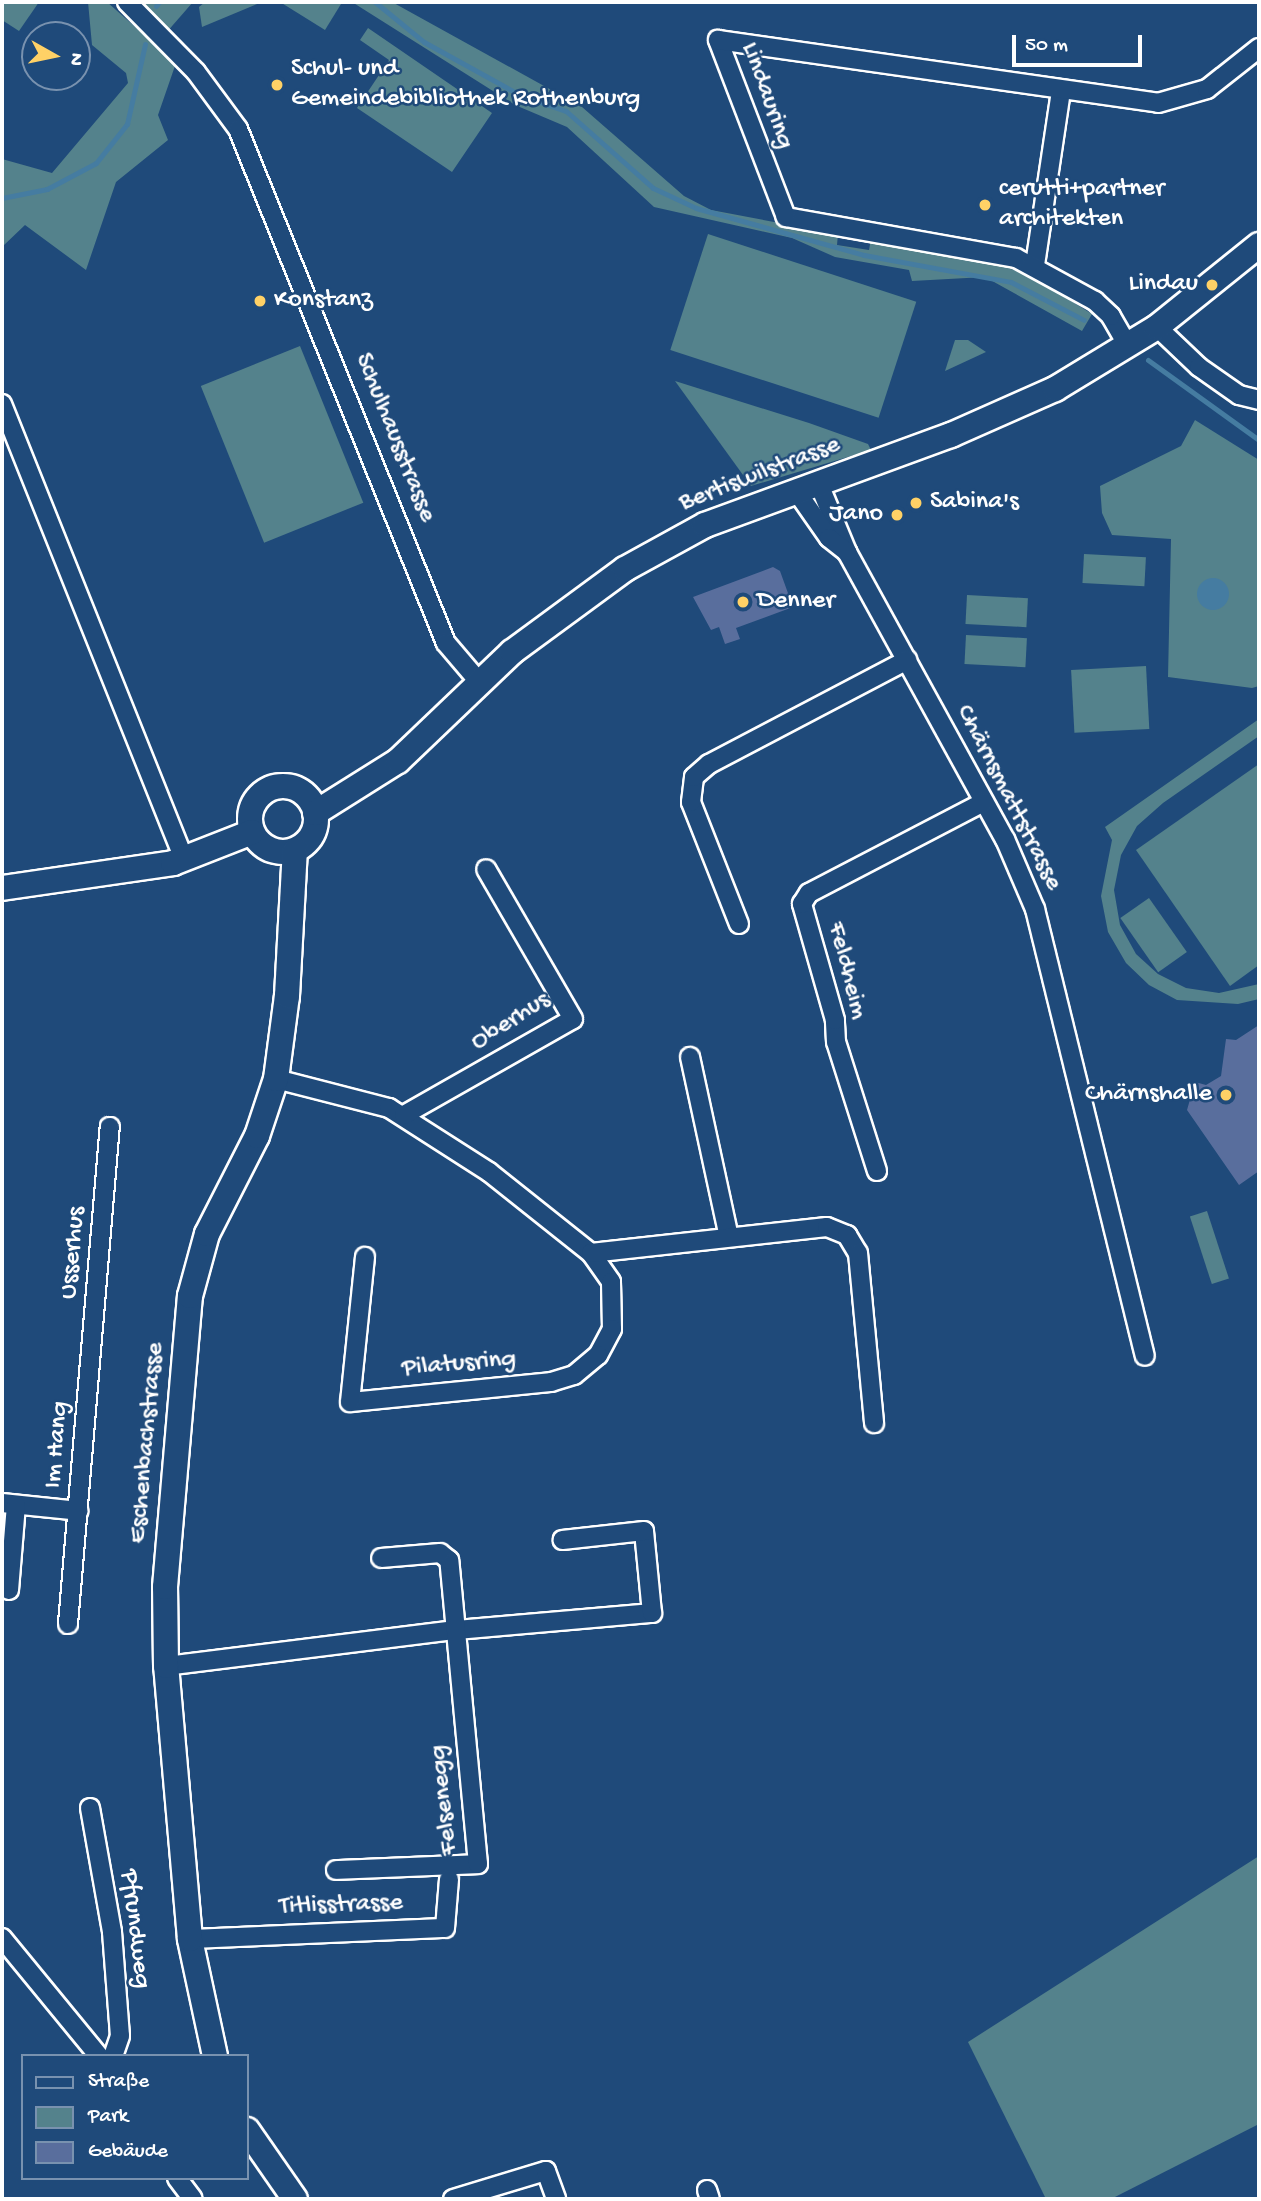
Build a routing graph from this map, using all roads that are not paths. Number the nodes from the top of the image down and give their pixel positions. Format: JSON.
{"nodes":[{"id":1,"x":127,"y":2,"type":"edge"},
{"id":2,"x":1259,"y":48,"type":"edge"},
{"id":3,"x":1061,"y":90,"type":"junction"},
{"id":4,"x":1259,"y":245,"type":"edge"},
{"id":5,"x":1035,"y":265,"type":"junction"},
{"id":6,"x":1157,"y":327,"type":"junction"},
{"id":7,"x":1128,"y":346,"type":"junction"},
{"id":8,"x":1259,"y":400,"type":"edge"},
{"id":9,"x":2,"y":404,"type":"edge"},
{"id":10,"x":808,"y":488,"type":"junction"},
{"id":11,"x":907,"y":660,"type":"junction"},
{"id":12,"x":480,"y":683,"type":"junction"},
{"id":13,"x":984,"y":802,"type":"junction"},
{"id":14,"x":315,"y":813,"type":"junction"},
{"id":15,"x":252,"y":832,"type":"junction"},
{"id":16,"x":295,"y":850,"type":"junction"},
{"id":17,"x":184,"y":860,"type":"junction"},
{"id":18,"x":486,"y":869,"type":"dead end"},
{"id":19,"x":2,"y":888,"type":"edge"},
{"id":20,"x":739,"y":924,"type":"dead end"},
{"id":21,"x":690,"y":1057,"type":"dead end"},
{"id":22,"x":276,"y":1079,"type":"junction"},
{"id":23,"x":404,"y":1115,"type":"junction"},
{"id":24,"x":110,"y":1127,"type":"dead end"},
{"id":25,"x":877,"y":1171,"type":"dead end"},
{"id":26,"x":729,"y":1237,"type":"junction"},
{"id":27,"x":592,"y":1252,"type":"junction"},
{"id":28,"x":365,"y":1257,"type":"dead end"},
{"id":29,"x":1145,"y":1356,"type":"dead end"},
{"id":30,"x":89,"y":1384,"type":"joint"},
{"id":31,"x":874,"y":1423,"type":"dead end"},
{"id":32,"x":9,"y":1504,"type":"edge"},
{"id":33,"x":79,"y":1511,"type":"junction"},
{"id":34,"x":562,"y":1540,"type":"dead end"},
{"id":35,"x":381,"y":1558,"type":"dead end"},
{"id":36,"x":9,"y":1590,"type":"dead end"},
{"id":37,"x":68,"y":1624,"type":"dead end"},
{"id":38,"x":457,"y":1630,"type":"junction"},
{"id":39,"x":166,"y":1666,"type":"junction"},
{"id":40,"x":90,"y":1808,"type":"dead end"},
{"id":41,"x":336,"y":1870,"type":"dead end"},
{"id":42,"x":449,"y":1879,"type":"dead end"},
{"id":43,"x":2,"y":1938,"type":"edge"},
{"id":44,"x":190,"y":1939,"type":"junction"},
{"id":45,"x":97,"y":2054,"type":"edge"},
{"id":46,"x":114,"y":2054,"type":"edge"},
{"id":47,"x":215,"y":2054,"type":"edge"},
{"id":48,"x":248,"y":2131,"type":"edge"},
{"id":49,"x":178,"y":2180,"type":"edge"},
{"id":50,"x":192,"y":2199,"type":"edge"},
{"id":51,"x":295,"y":2199,"type":"edge"},
{"id":52,"x":453,"y":2199,"type":"edge"},
{"id":53,"x":556,"y":2199,"type":"edge"}],
"edges":[{"from":1,"to":12,"type":"street","name":"Schulhausstrasse"},
{"from":2,"to":3,"type":"street","name":"Lindauring"},
{"from":3,"to":5,"type":"street"},
{"from":3,"to":5,"type":"street","name":"Lindauring"},
{"from":4,"to":6,"type":"main road","name":"Bertiswilstrasse"},
{"from":5,"to":7,"type":"street","name":"Lindauring"},
{"from":6,"to":7,"type":"main road","name":"Bertiswilstrasse"},
{"from":6,"to":8,"type":"street"},
{"from":7,"to":10,"type":"main road","name":"Bertiswilstrasse"},
{"from":9,"to":17,"type":"street"},
{"from":10,"to":11,"type":"street","name":"Chärnsmattstrasse"},
{"from":10,"to":12,"type":"main road","name":"Bertiswilstrasse"},
{"from":11,"to":13,"type":"street","name":"Chärnsmattstrasse"},
{"from":11,"to":20,"type":"street"},
{"from":12,"to":14,"type":"main road","name":"Bertiswilstrasse"},
{"from":13,"to":25,"type":"street","name":"Feldheim"},
{"from":13,"to":29,"type":"street","name":"Chärnsmattstrasse"},
{"from":14,"to":15,"type":"main road"},
{"from":14,"to":16,"type":"main road"},
{"from":15,"to":16,"type":"main road"},
{"from":15,"to":17,"type":"main road"},
{"from":16,"to":22,"type":"main road","name":"Eschenbachstrasse"},
{"from":17,"to":19,"type":"main road"},
{"from":18,"to":23,"type":"street","name":"Oberhus"},
{"from":21,"to":26,"type":"street"},
{"from":22,"to":23,"type":"street","name":"Pilatusring"},
{"from":22,"to":39,"type":"main road","name":"Eschenbachstrasse"},
{"from":23,"to":27,"type":"street","name":"Pilatusring"},
{"from":24,"to":30,"type":"street","name":"Usserhus"},
{"from":26,"to":27,"type":"street"},
{"from":26,"to":31,"type":"street"},
{"from":27,"to":28,"type":"street","name":"Pilatusring"},
{"from":30,"to":33,"type":"street","name":"Im Hang"},
{"from":32,"to":33,"type":"street","name":"Im Hang"},
{"from":32,"to":36,"type":"street"},
{"from":33,"to":37,"type":"street","name":"Im Hang"},
{"from":34,"to":38,"type":"street"},
{"from":35,"to":38,"type":"street","name":"Felsenegg"},
{"from":38,"to":39,"type":"street"},
{"from":38,"to":41,"type":"street","name":"Felsenegg"},
{"from":39,"to":44,"type":"main road","name":"Eschenbachstrasse"},
{"from":40,"to":46,"type":"street","name":"Pfrundweg"},
{"from":42,"to":44,"type":"street","name":"Titlisstrasse"},
{"from":43,"to":45,"type":"street"},
{"from":44,"to":47,"type":"main road","name":"Eschenbachstrasse"},
{"from":48,"to":51,"type":"main road"},
{"from":49,"to":50,"type":"street"},
{"from":52,"to":53,"type":"street"}]}
